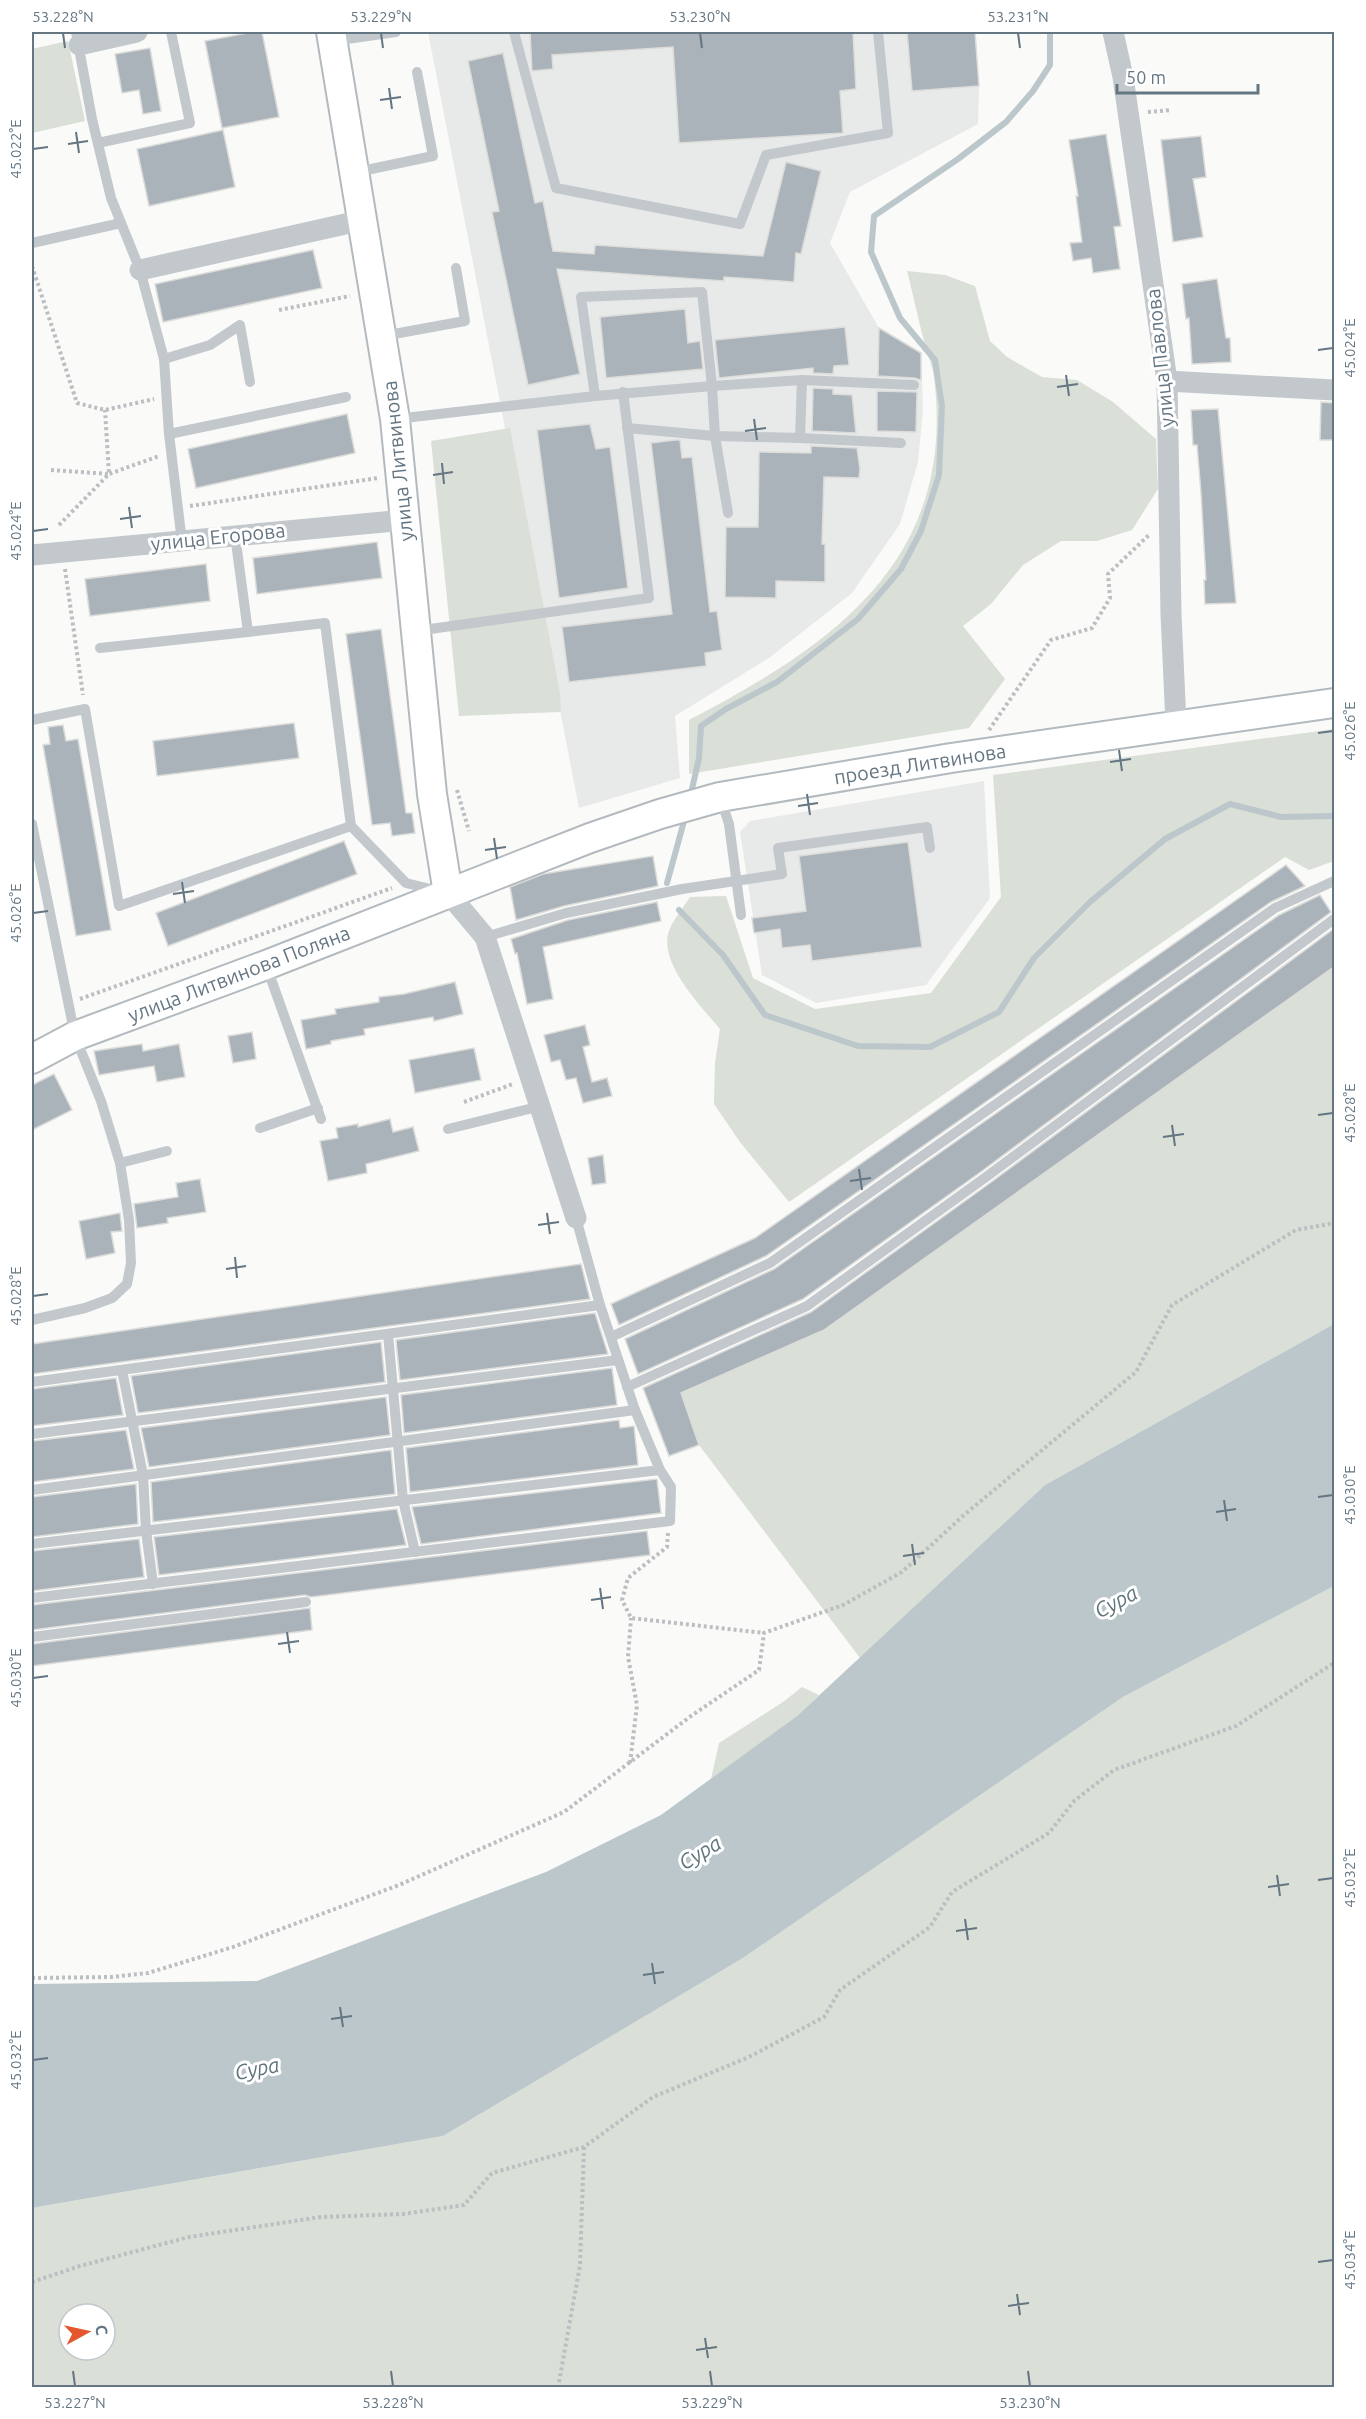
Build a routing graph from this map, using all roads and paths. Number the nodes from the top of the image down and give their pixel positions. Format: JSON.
{"nodes":[{"id":1,"x":136,"y":32,"type":"edge"},
{"id":2,"x":171,"y":32,"type":"edge"},
{"id":3,"x":396,"y":32,"type":"edge"},
{"id":4,"x":514,"y":32,"type":"edge"},
{"id":5,"x":878,"y":32,"type":"edge"},
{"id":6,"x":1113,"y":32,"type":"edge"},
{"id":7,"x":332,"y":36,"type":"edge"},
{"id":8,"x":77,"y":38,"type":"edge"},
{"id":9,"x":417,"y":72,"type":"dead end"},
{"id":10,"x":98,"y":143,"type":"junction"},
{"id":11,"x":356,"y":173,"type":"junction"},
{"id":12,"x":363,"y":220,"type":"junction"},
{"id":13,"x":121,"y":223,"type":"junction"},
{"id":14,"x":32,"y":243,"type":"edge"},
{"id":15,"x":32,"y":266,"type":"edge"},
{"id":16,"x":456,"y":268,"type":"dead end"},
{"id":17,"x":140,"y":270,"type":"junction"},
{"id":18,"x":351,"y":296,"type":"dead end"},
{"id":19,"x":279,"y":310,"type":"dead end"},
{"id":20,"x":383,"y":336,"type":"junction"},
{"id":21,"x":164,"y":359,"type":"junction"},
{"id":22,"x":802,"y":380,"type":"junction"},
{"id":23,"x":1167,"y":381,"type":"junction"},
{"id":24,"x":250,"y":382,"type":"dead end"},
{"id":25,"x":914,"y":385,"type":"dead end"},
{"id":26,"x":712,"y":386,"type":"junction"},
{"id":27,"x":1335,"y":390,"type":"edge"},
{"id":28,"x":623,"y":392,"type":"junction"},
{"id":29,"x":595,"y":396,"type":"junction"},
{"id":30,"x":166,"y":397,"type":"junction"},
{"id":31,"x":346,"y":397,"type":"dead end"},
{"id":32,"x":105,"y":410,"type":"junction"},
{"id":33,"x":395,"y":419,"type":"junction"},
{"id":34,"x":627,"y":428,"type":"junction"},
{"id":35,"x":169,"y":434,"type":"junction"},
{"id":36,"x":715,"y":436,"type":"junction"},
{"id":37,"x":800,"y":438,"type":"junction"},
{"id":38,"x":901,"y":443,"type":"dead end"},
{"id":39,"x":171,"y":452,"type":"junction"},
{"id":40,"x":51,"y":470,"type":"dead end"},
{"id":41,"x":110,"y":474,"type":"junction"},
{"id":42,"x":378,"y":478,"type":"dead end"},
{"id":43,"x":178,"y":507,"type":"junction"},
{"id":44,"x":728,"y":513,"type":"dead end"},
{"id":45,"x":1170,"y":514,"type":"junction"},
{"id":46,"x":405,"y":520,"type":"junction"},
{"id":47,"x":59,"y":525,"type":"dead end"},
{"id":48,"x":235,"y":535,"type":"junction"},
{"id":49,"x":182,"y":542,"type":"junction"},
{"id":50,"x":32,"y":555,"type":"edge"},
{"id":51,"x":64,"y":562,"type":"dead end"},
{"id":52,"x":416,"y":631,"type":"junction"},
{"id":53,"x":248,"y":632,"type":"junction"},
{"id":54,"x":100,"y":648,"type":"dead end"},
{"id":55,"x":1335,"y":703,"type":"edge"},
{"id":56,"x":85,"y":709,"type":"junction"},
{"id":57,"x":32,"y":720,"type":"edge"},
{"id":58,"x":1176,"y":724,"type":"junction"},
{"id":59,"x":972,"y":755,"type":"junction"},
{"id":60,"x":720,"y":797,"type":"junction"},
{"id":61,"x":32,"y":824,"type":"edge"},
{"id":62,"x":351,"y":826,"type":"junction"},
{"id":63,"x":930,"y":848,"type":"dead end"},
{"id":64,"x":735,"y":881,"type":"junction"},
{"id":65,"x":1335,"y":881,"type":"edge"},
{"id":66,"x":448,"y":893,"type":"junction"},
{"id":67,"x":741,"y":915,"type":"dead end"},
{"id":68,"x":1335,"y":919,"type":"edge"},
{"id":69,"x":485,"y":937,"type":"junction"},
{"id":70,"x":266,"y":965,"type":"junction"},
{"id":71,"x":75,"y":1036,"type":"junction"},
{"id":72,"x":32,"y":1059,"type":"edge"},
{"id":73,"x":528,"y":1071,"type":"junction"},
{"id":74,"x":465,"y":1102,"type":"dead end"},
{"id":75,"x":541,"y":1106,"type":"junction"},
{"id":76,"x":260,"y":1128,"type":"dead end"},
{"id":77,"x":448,"y":1130,"type":"dead end"},
{"id":78,"x":167,"y":1151,"type":"dead end"},
{"id":79,"x":120,"y":1163,"type":"junction"},
{"id":80,"x":576,"y":1218,"type":"joint"},
{"id":81,"x":1335,"y":1223,"type":"edge"},
{"id":82,"x":600,"y":1305,"type":"junction"},
{"id":83,"x":32,"y":1320,"type":"edge"},
{"id":84,"x":388,"y":1334,"type":"junction"},
{"id":85,"x":610,"y":1337,"type":"junction"},
{"id":86,"x":618,"y":1360,"type":"junction"},
{"id":87,"x":122,"y":1370,"type":"junction"},
{"id":88,"x":32,"y":1382,"type":"edge"},
{"id":89,"x":627,"y":1387,"type":"junction"},
{"id":90,"x":393,"y":1388,"type":"junction"},
{"id":91,"x":634,"y":1410,"type":"junction"},
{"id":92,"x":132,"y":1422,"type":"junction"},
{"id":93,"x":32,"y":1434,"type":"edge"},
{"id":94,"x":396,"y":1442,"type":"junction"},
{"id":95,"x":660,"y":1470,"type":"junction"},
{"id":96,"x":143,"y":1475,"type":"junction"},
{"id":97,"x":32,"y":1490,"type":"edge"},
{"id":98,"x":403,"y":1500,"type":"junction"},
{"id":99,"x":670,"y":1521,"type":"junction"},
{"id":100,"x":146,"y":1531,"type":"junction"},
{"id":101,"x":32,"y":1544,"type":"edge"},
{"id":102,"x":415,"y":1552,"type":"junction"},
{"id":103,"x":153,"y":1584,"type":"junction"},
{"id":104,"x":32,"y":1598,"type":"edge"},
{"id":105,"x":306,"y":1602,"type":"dead end"},
{"id":106,"x":631,"y":1618,"type":"junction"},
{"id":107,"x":764,"y":1633,"type":"junction"},
{"id":108,"x":32,"y":1637,"type":"edge"},
{"id":109,"x":1335,"y":1663,"type":"edge"},
{"id":110,"x":630,"y":1764,"type":"junction"},
{"id":111,"x":32,"y":1978,"type":"edge"},
{"id":112,"x":584,"y":2147,"type":"junction"},
{"id":113,"x":32,"y":2282,"type":"edge"},
{"id":114,"x":558,"y":2388,"type":"edge"}],
"edges":[{"from":1,"to":8,"type":"street"},
{"from":2,"to":10,"type":"lane"},
{"from":3,"to":7,"type":"lane"},
{"from":4,"to":5,"type":"lane"},
{"from":6,"to":23,"type":"street","name":"улица Павлова"},
{"from":7,"to":11,"type":"main road","name":"улица Литвинова"},
{"from":8,"to":10,"type":"lane"},
{"from":9,"to":11,"type":"lane"},
{"from":10,"to":13,"type":"lane"},
{"from":11,"to":12,"type":"main road","name":"улица Литвинова"},
{"from":12,"to":17,"type":"street"},
{"from":12,"to":20,"type":"main road","name":"улица Литвинова"},
{"from":13,"to":14,"type":"lane"},
{"from":13,"to":17,"type":"lane"},
{"from":15,"to":32,"type":"path"},
{"from":16,"to":20,"type":"lane"},
{"from":17,"to":21,"type":"lane"},
{"from":18,"to":19,"type":"path"},
{"from":20,"to":33,"type":"main road","name":"улица Литвинова"},
{"from":21,"to":24,"type":"lane"},
{"from":21,"to":30,"type":"lane"},
{"from":22,"to":25,"type":"lane"},
{"from":22,"to":26,"type":"lane"},
{"from":22,"to":37,"type":"lane"},
{"from":23,"to":27,"type":"street"},
{"from":23,"to":45,"type":"street","name":"улица Павлова"},
{"from":26,"to":28,"type":"lane"},
{"from":26,"to":29,"type":"lane"},
{"from":26,"to":36,"type":"lane"},
{"from":28,"to":29,"type":"lane"},
{"from":28,"to":34,"type":"lane"},
{"from":29,"to":33,"type":"lane"},
{"from":30,"to":32,"type":"path"},
{"from":30,"to":35,"type":"lane"},
{"from":31,"to":35,"type":"lane"},
{"from":32,"to":41,"type":"path"},
{"from":33,"to":46,"type":"main road","name":"улица Литвинова"},
{"from":34,"to":36,"type":"lane"},
{"from":34,"to":52,"type":"lane"},
{"from":35,"to":39,"type":"lane"},
{"from":36,"to":37,"type":"lane"},
{"from":36,"to":44,"type":"lane"},
{"from":37,"to":38,"type":"lane"},
{"from":39,"to":41,"type":"path"},
{"from":39,"to":43,"type":"lane"},
{"from":40,"to":41,"type":"path"},
{"from":41,"to":47,"type":"path"},
{"from":42,"to":43,"type":"path"},
{"from":43,"to":49,"type":"lane"},
{"from":45,"to":58,"type":"street","name":"улица Павлова"},
{"from":45,"to":59,"type":"path"},
{"from":46,"to":48,"type":"street","name":"улица Егорова"},
{"from":46,"to":52,"type":"main road","name":"улица Литвинова"},
{"from":48,"to":49,"type":"street","name":"улица Егорова"},
{"from":48,"to":53,"type":"lane"},
{"from":49,"to":50,"type":"street","name":"улица Егорова"},
{"from":51,"to":56,"type":"path"},
{"from":52,"to":66,"type":"main road","name":"улица Литвинова"},
{"from":53,"to":54,"type":"lane"},
{"from":53,"to":62,"type":"lane"},
{"from":55,"to":58,"type":"main road","name":"проезд Литвинова"},
{"from":56,"to":57,"type":"lane"},
{"from":56,"to":62,"type":"lane"},
{"from":58,"to":59,"type":"main road","name":"проезд Литвинова"},
{"from":59,"to":60,"type":"main road","name":"проезд Литвинова"},
{"from":60,"to":64,"type":"lane"},
{"from":60,"to":66,"type":"main road","name":"проезд Литвинова"},
{"from":61,"to":71,"type":"lane"},
{"from":62,"to":66,"type":"lane"},
{"from":63,"to":64,"type":"lane"},
{"from":64,"to":67,"type":"lane"},
{"from":64,"to":69,"type":"lane"},
{"from":65,"to":85,"type":"lane"},
{"from":66,"to":69,"type":"street"},
{"from":66,"to":70,"type":"main road","name":"улица Литвинова Поляна"},
{"from":68,"to":89,"type":"lane"},
{"from":69,"to":73,"type":"street"},
{"from":70,"to":71,"type":"main road","name":"улица Литвинова Поляна"},
{"from":70,"to":76,"type":"lane"},
{"from":71,"to":72,"type":"main road","name":"улица Литвинова Поляна"},
{"from":71,"to":79,"type":"lane"},
{"from":73,"to":74,"type":"path"},
{"from":73,"to":75,"type":"street"},
{"from":75,"to":77,"type":"lane"},
{"from":75,"to":80,"type":"street"},
{"from":78,"to":79,"type":"lane"},
{"from":79,"to":83,"type":"lane"},
{"from":80,"to":82,"type":"lane"},
{"from":81,"to":107,"type":"path"},
{"from":82,"to":84,"type":"lane"},
{"from":82,"to":85,"type":"lane"},
{"from":84,"to":87,"type":"lane"},
{"from":84,"to":90,"type":"lane"},
{"from":85,"to":86,"type":"lane"},
{"from":86,"to":89,"type":"lane"},
{"from":86,"to":90,"type":"lane"},
{"from":87,"to":88,"type":"lane"},
{"from":87,"to":92,"type":"lane"},
{"from":89,"to":91,"type":"lane"},
{"from":90,"to":92,"type":"lane"},
{"from":90,"to":94,"type":"lane"},
{"from":91,"to":94,"type":"lane"},
{"from":91,"to":95,"type":"lane"},
{"from":92,"to":93,"type":"lane"},
{"from":92,"to":96,"type":"lane"},
{"from":94,"to":96,"type":"lane"},
{"from":94,"to":98,"type":"lane"},
{"from":95,"to":98,"type":"lane"},
{"from":95,"to":99,"type":"lane"},
{"from":96,"to":97,"type":"lane"},
{"from":96,"to":100,"type":"lane"},
{"from":98,"to":100,"type":"lane"},
{"from":98,"to":102,"type":"lane"},
{"from":99,"to":102,"type":"lane"},
{"from":99,"to":106,"type":"path"},
{"from":100,"to":101,"type":"lane"},
{"from":100,"to":103,"type":"lane"},
{"from":102,"to":103,"type":"lane"},
{"from":103,"to":104,"type":"lane"},
{"from":105,"to":108,"type":"lane"},
{"from":106,"to":107,"type":"path"},
{"from":106,"to":110,"type":"path"},
{"from":107,"to":110,"type":"path"},
{"from":109,"to":112,"type":"path"},
{"from":110,"to":111,"type":"path"},
{"from":112,"to":113,"type":"path"},
{"from":112,"to":114,"type":"path"}]}
